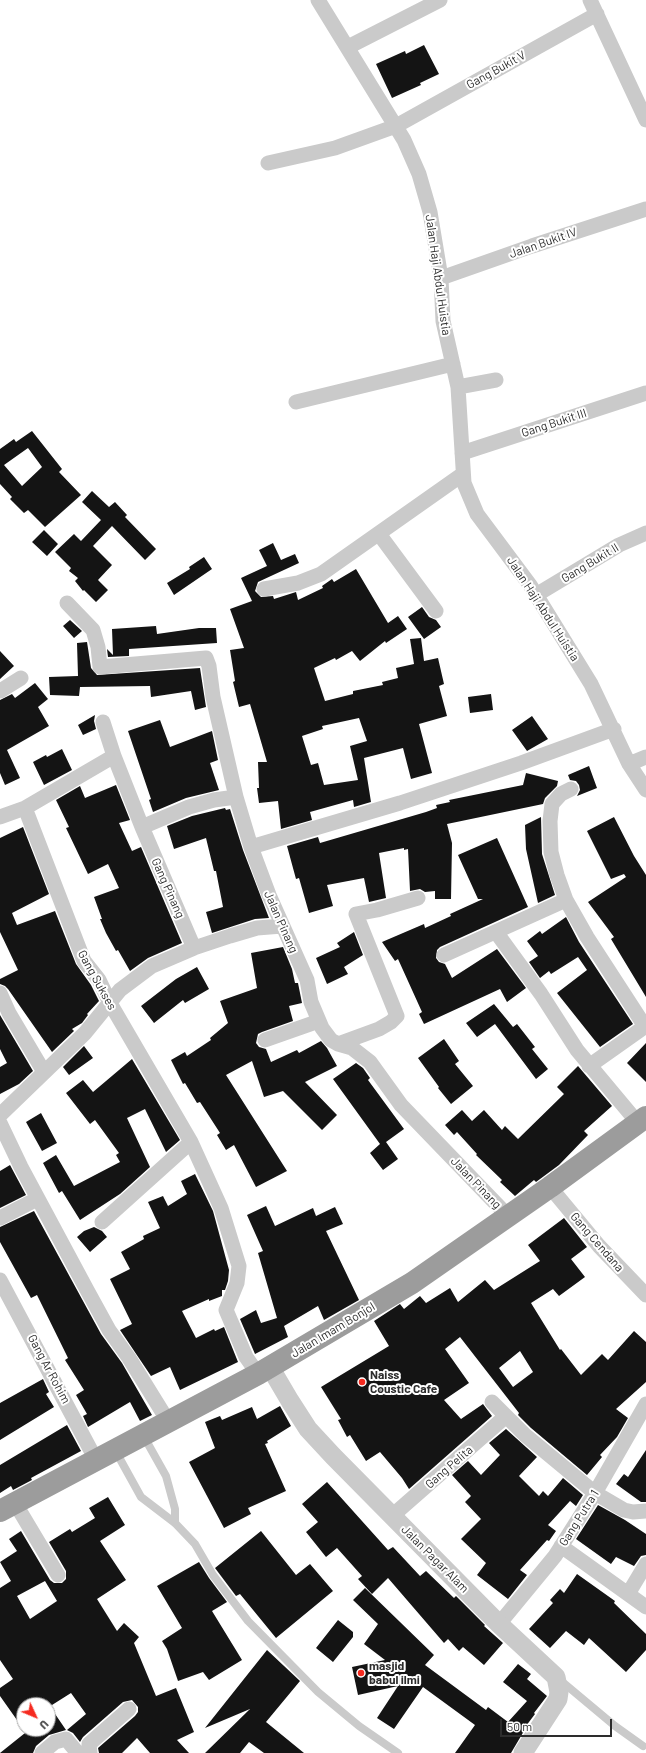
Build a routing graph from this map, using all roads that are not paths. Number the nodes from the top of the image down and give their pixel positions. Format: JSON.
{"nodes":[{"id":1,"x":318,"y":0,"type":"edge"},
{"id":2,"x":440,"y":0,"type":"edge"},
{"id":3,"x":590,"y":0,"type":"edge"},
{"id":4,"x":597,"y":14,"type":"junction"},
{"id":5,"x":348,"y":47,"type":"junction"},
{"id":6,"x":646,"y":120,"type":"edge"},
{"id":7,"x":396,"y":126,"type":"junction"},
{"id":8,"x":268,"y":163,"type":"dead end"},
{"id":9,"x":646,"y":208,"type":"edge"},
{"id":10,"x":441,"y":278,"type":"junction"},
{"id":11,"x":453,"y":364,"type":"junction"},
{"id":12,"x":496,"y":380,"type":"dead end"},
{"id":13,"x":458,"y":387,"type":"junction"},
{"id":14,"x":646,"y":393,"type":"edge"},
{"id":15,"x":296,"y":402,"type":"dead end"},
{"id":16,"x":462,"y":453,"type":"junction"},
{"id":17,"x":463,"y":474,"type":"junction"},
{"id":18,"x":646,"y":533,"type":"edge"},
{"id":19,"x":379,"y":534,"type":"junction"},
{"id":20,"x":264,"y":589,"type":"dead end"},
{"id":21,"x":536,"y":595,"type":"junction"},
{"id":22,"x":67,"y":603,"type":"dead end"},
{"id":23,"x":436,"y":611,"type":"dead end"},
{"id":24,"x":21,"y":678,"type":"dead end"},
{"id":25,"x":0,"y":690,"type":"edge"},
{"id":26,"x":104,"y":722,"type":"dead end"},
{"id":27,"x":614,"y":729,"type":"junction"},
{"id":28,"x":114,"y":756,"type":"junction"},
{"id":29,"x":646,"y":757,"type":"edge"},
{"id":30,"x":629,"y":764,"type":"junction"},
{"id":31,"x":570,"y":789,"type":"dead end"},
{"id":32,"x":646,"y":790,"type":"edge"},
{"id":33,"x":236,"y":797,"type":"junction"},
{"id":34,"x":25,"y":808,"type":"junction"},
{"id":35,"x":0,"y":817,"type":"edge"},
{"id":36,"x":142,"y":827,"type":"junction"},
{"id":37,"x":251,"y":847,"type":"junction"},
{"id":38,"x":418,"y":898,"type":"dead end"},
{"id":39,"x":566,"y":900,"type":"junction"},
{"id":40,"x":282,"y":926,"type":"junction"},
{"id":41,"x":496,"y":932,"type":"junction"},
{"id":42,"x":194,"y":948,"type":"junction"},
{"id":43,"x":444,"y":955,"type":"dead end"},
{"id":44,"x":0,"y":993,"type":"edge"},
{"id":45,"x":110,"y":1003,"type":"junction"},
{"id":46,"x":319,"y":1021,"type":"junction"},
{"id":47,"x":265,"y":1040,"type":"dead end"},
{"id":48,"x":338,"y":1044,"type":"junction"},
{"id":49,"x":589,"y":1066,"type":"junction"},
{"id":50,"x":44,"y":1072,"type":"junction"},
{"id":51,"x":0,"y":1115,"type":"edge"},
{"id":52,"x":642,"y":1120,"type":"edge"},
{"id":53,"x":0,"y":1123,"type":"edge"},
{"id":54,"x":191,"y":1142,"type":"junction"},
{"id":55,"x":550,"y":1187,"type":"junction"},
{"id":56,"x":37,"y":1199,"type":"junction"},
{"id":57,"x":508,"y":1216,"type":"junction"},
{"id":58,"x":0,"y":1218,"type":"edge"},
{"id":59,"x":102,"y":1222,"type":"dead end"},
{"id":60,"x":0,"y":1280,"type":"edge"},
{"id":61,"x":646,"y":1295,"type":"edge"},
{"id":62,"x":264,"y":1370,"type":"junction"},
{"id":63,"x":492,"y":1402,"type":"dead end"},
{"id":64,"x":646,"y":1404,"type":"edge"},
{"id":65,"x":506,"y":1417,"type":"junction"},
{"id":66,"x":168,"y":1421,"type":"junction"},
{"id":67,"x":143,"y":1435,"type":"junction"},
{"id":68,"x":115,"y":1450,"type":"junction"},
{"id":69,"x":96,"y":1460,"type":"junction"},
{"id":70,"x":595,"y":1493,"type":"junction"},
{"id":71,"x":8,"y":1507,"type":"edge"},
{"id":72,"x":646,"y":1511,"type":"edge"},
{"id":73,"x":392,"y":1516,"type":"junction"},
{"id":74,"x":175,"y":1523,"type":"junction"},
{"id":75,"x":561,"y":1546,"type":"junction"},
{"id":76,"x":646,"y":1564,"type":"edge"},
{"id":77,"x":58,"y":1575,"type":"dead end"},
{"id":78,"x":628,"y":1594,"type":"junction"},
{"id":79,"x":646,"y":1607,"type":"edge"},
{"id":80,"x":499,"y":1624,"type":"junction"},
{"id":81,"x":556,"y":1677,"type":"junction"},
{"id":82,"x":129,"y":1709,"type":"dead end"},
{"id":83,"x":643,"y":1746,"type":"dead end"},
{"id":84,"x":85,"y":1752,"type":"edge"},
{"id":85,"x":42,"y":1753,"type":"edge"},
{"id":86,"x":398,"y":1753,"type":"edge"},
{"id":87,"x":523,"y":1753,"type":"edge"}],
"edges":[{"from":1,"to":5,"type":"street","name":"Jalan Haji Abdul Huistia"},
{"from":2,"to":5,"type":"street"},
{"from":3,"to":4,"type":"street"},
{"from":4,"to":6,"type":"street"},
{"from":4,"to":7,"type":"street","name":"Gang Bukit V"},
{"from":5,"to":7,"type":"street","name":"Jalan Haji Abdul Huistia"},
{"from":7,"to":8,"type":"street","name":"Gang Bukit V"},
{"from":7,"to":10,"type":"street","name":"Jalan Haji Abdul Huistia"},
{"from":9,"to":10,"type":"street","name":"Jalan Bukit IV"},
{"from":10,"to":11,"type":"street","name":"Jalan Haji Abdul Huistia"},
{"from":11,"to":13,"type":"street","name":"Jalan Haji Abdul Huistia"},
{"from":11,"to":15,"type":"street"},
{"from":12,"to":13,"type":"street"},
{"from":13,"to":16,"type":"street","name":"Jalan Haji Abdul Huistia"},
{"from":14,"to":16,"type":"street","name":"Gang Bukit III"},
{"from":16,"to":17,"type":"street","name":"Jalan Haji Abdul Huistia"},
{"from":17,"to":19,"type":"street"},
{"from":17,"to":21,"type":"street","name":"Jalan Haji Abdul Huistia"},
{"from":18,"to":21,"type":"street","name":"Gang Bukit II"},
{"from":19,"to":20,"type":"street"},
{"from":19,"to":23,"type":"street"},
{"from":21,"to":27,"type":"street","name":"Jalan Haji Abdul Huistia"},
{"from":22,"to":33,"type":"street","name":"Jalan Pinang"},
{"from":24,"to":25,"type":"street"},
{"from":26,"to":28,"type":"street","name":"Gang Pinang"},
{"from":27,"to":30,"type":"street","name":"Jalan Haji Abdul Huistia"},
{"from":27,"to":37,"type":"street"},
{"from":28,"to":34,"type":"street"},
{"from":28,"to":36,"type":"street","name":"Gang Pinang"},
{"from":29,"to":30,"type":"street"},
{"from":30,"to":32,"type":"street","name":"Jalan Haji Abdul Huistia"},
{"from":31,"to":39,"type":"street"},
{"from":33,"to":36,"type":"street"},
{"from":33,"to":37,"type":"street","name":"Jalan Pinang"},
{"from":34,"to":35,"type":"street"},
{"from":34,"to":45,"type":"street","name":"Gang Sukses"},
{"from":36,"to":42,"type":"street","name":"Gang Pinang"},
{"from":37,"to":40,"type":"street","name":"Jalan Pinang"},
{"from":38,"to":48,"type":"street"},
{"from":39,"to":41,"type":"street"},
{"from":39,"to":49,"type":"street"},
{"from":40,"to":42,"type":"street"},
{"from":40,"to":46,"type":"street","name":"Jalan Pinang"},
{"from":41,"to":43,"type":"street"},
{"from":41,"to":49,"type":"street"},
{"from":42,"to":45,"type":"street"},
{"from":44,"to":50,"type":"street"},
{"from":45,"to":50,"type":"street"},
{"from":45,"to":54,"type":"street","name":"Gang Sukses"},
{"from":46,"to":47,"type":"street"},
{"from":46,"to":48,"type":"street","name":"Jalan Pinang"},
{"from":48,"to":57,"type":"street","name":"Jalan Pinang"},
{"from":49,"to":52,"type":"street"},
{"from":50,"to":51,"type":"street"},
{"from":52,"to":55,"type":"highway","name":"Jalan Imam Bonjol"},
{"from":53,"to":56,"type":"street"},
{"from":54,"to":59,"type":"street"},
{"from":54,"to":62,"type":"street","name":"Gang Sukses"},
{"from":55,"to":57,"type":"highway","name":"Jalan Imam Bonjol"},
{"from":55,"to":61,"type":"street","name":"Gang Cendana"},
{"from":56,"to":58,"type":"street"},
{"from":56,"to":66,"type":"street"},
{"from":57,"to":62,"type":"highway","name":"Jalan Imam Bonjol"},
{"from":60,"to":69,"type":"street","name":"Gang Ar Rohim"},
{"from":62,"to":66,"type":"highway","name":"Jalan Imam Bonjol"},
{"from":62,"to":73,"type":"street","name":"Jalan Pagar Alam"},
{"from":63,"to":65,"type":"street"},
{"from":64,"to":70,"type":"street","name":"Gang Putra 1"},
{"from":65,"to":70,"type":"street"},
{"from":65,"to":73,"type":"street","name":"Gang Pelita"},
{"from":66,"to":67,"type":"highway","name":"Jalan Imam Bonjol"},
{"from":67,"to":68,"type":"highway","name":"Jalan Imam Bonjol"},
{"from":67,"to":74,"type":"lane"},
{"from":68,"to":69,"type":"highway","name":"Jalan Imam Bonjol"},
{"from":68,"to":74,"type":"lane"},
{"from":69,"to":71,"type":"highway","name":"Jalan Imam Bonjol"},
{"from":70,"to":72,"type":"street"},
{"from":70,"to":75,"type":"street","name":"Gang Putra 1"},
{"from":71,"to":77,"type":"street"},
{"from":73,"to":80,"type":"street","name":"Jalan Pagar Alam"},
{"from":74,"to":86,"type":"lane"},
{"from":75,"to":78,"type":"street"},
{"from":75,"to":80,"type":"street","name":"Gang Putra 1"},
{"from":76,"to":78,"type":"street"},
{"from":78,"to":79,"type":"street"},
{"from":80,"to":81,"type":"street","name":"Jalan Pagar Alam"},
{"from":81,"to":83,"type":"lane"},
{"from":81,"to":87,"type":"street"},
{"from":82,"to":84,"type":"street"},
{"from":84,"to":85,"type":"street"}]}
